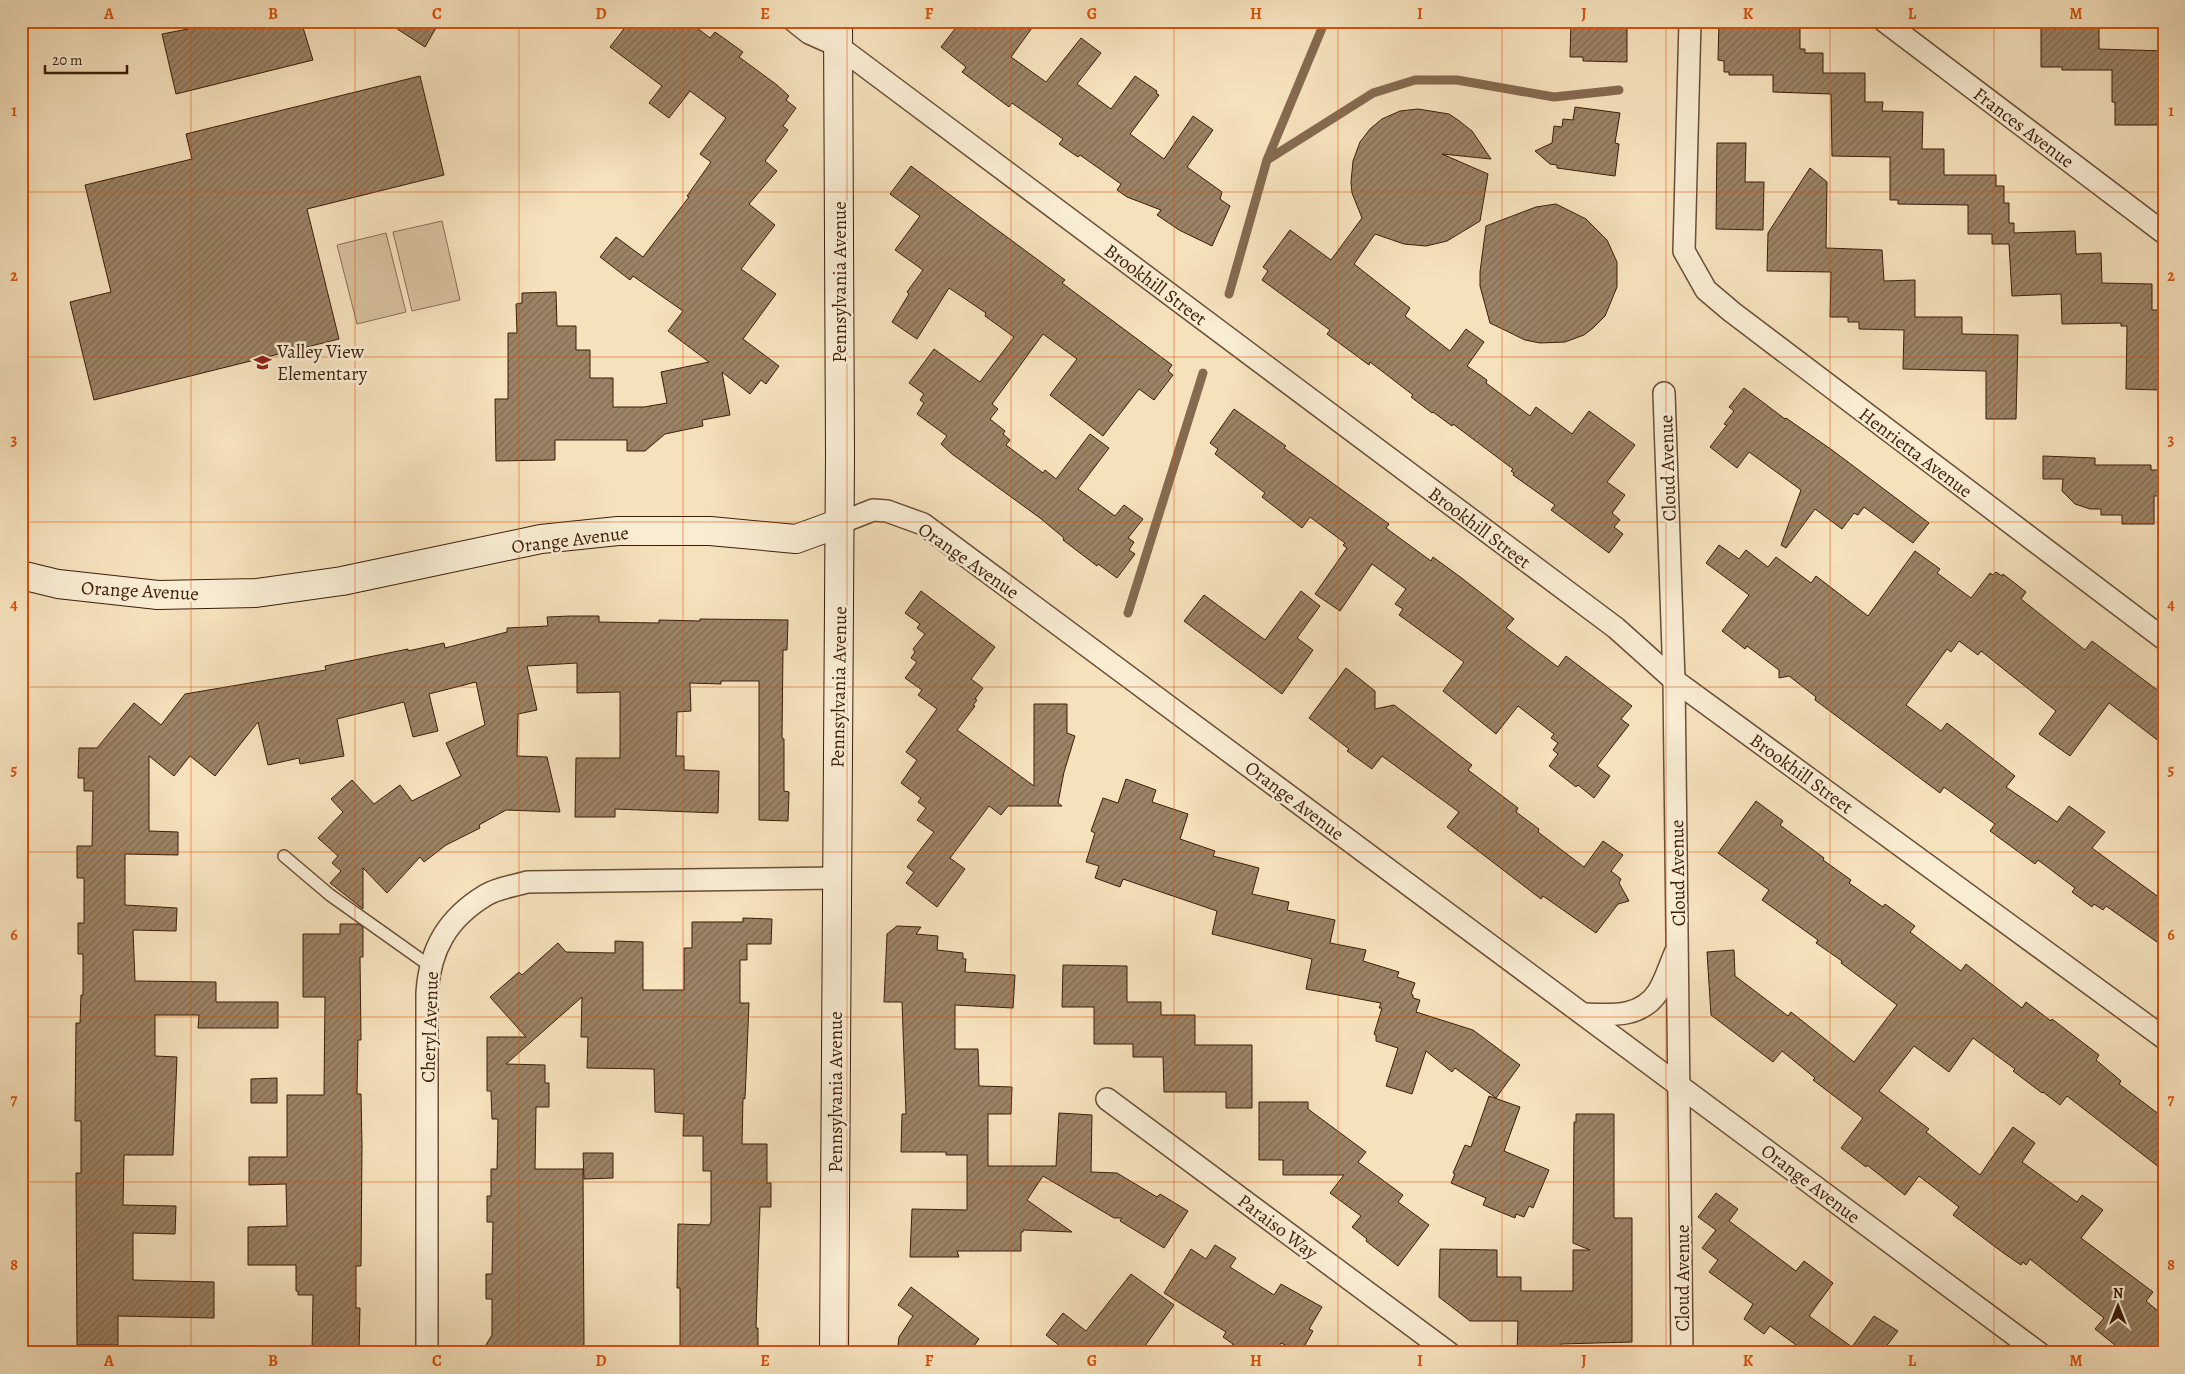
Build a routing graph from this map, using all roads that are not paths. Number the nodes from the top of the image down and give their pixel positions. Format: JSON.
{"nodes":[{"id":1,"x":794,"y":21,"type":"edge"},
{"id":2,"x":1690,"y":21,"type":"edge"},
{"id":3,"x":1884,"y":21,"type":"edge"},
{"id":4,"x":838,"y":34,"type":"edge"},
{"id":5,"x":2164,"y":233,"type":"edge"},
{"id":6,"x":1664,"y":393,"type":"dead end"},
{"id":7,"x":840,"y":523,"type":"junction"},
{"id":8,"x":21,"y":575,"type":"edge"},
{"id":9,"x":2164,"y":639,"type":"edge"},
{"id":10,"x":1674,"y":680,"type":"junction"},
{"id":11,"x":284,"y":856,"type":"dead end"},
{"id":12,"x":836,"y":878,"type":"junction"},
{"id":13,"x":1678,"y":944,"type":"junction"},
{"id":14,"x":430,"y":966,"type":"junction"},
{"id":15,"x":1584,"y":1014,"type":"junction"},
{"id":16,"x":2164,"y":1038,"type":"edge"},
{"id":17,"x":1681,"y":1086,"type":"junction"},
{"id":18,"x":1108,"y":1099,"type":"dead end"},
{"id":19,"x":427,"y":1353,"type":"edge"},
{"id":20,"x":834,"y":1353,"type":"edge"},
{"id":21,"x":1449,"y":1353,"type":"edge"},
{"id":22,"x":1682,"y":1353,"type":"edge"},
{"id":23,"x":2039,"y":1353,"type":"edge"}],
"edges":[{"from":1,"to":4,"type":"street","name":"Brookhill Street"},
{"from":2,"to":9,"type":"street","name":"Henrietta Avenue"},
{"from":3,"to":5,"type":"street","name":"Frances Avenue"},
{"from":4,"to":7,"type":"main road","name":"Pennsylvania Avenue"},
{"from":4,"to":10,"type":"street","name":"Brookhill Street"},
{"from":6,"to":10,"type":"street","name":"Cloud Avenue"},
{"from":7,"to":8,"type":"main road","name":"Orange Avenue"},
{"from":7,"to":12,"type":"main road","name":"Pennsylvania Avenue"},
{"from":7,"to":15,"type":"street","name":"Orange Avenue"},
{"from":10,"to":13,"type":"street","name":"Cloud Avenue"},
{"from":10,"to":16,"type":"street","name":"Brookhill Street"},
{"from":11,"to":14,"type":"lane"},
{"from":12,"to":14,"type":"street","name":"Cheryl Avenue"},
{"from":12,"to":20,"type":"main road","name":"Pennsylvania Avenue"},
{"from":13,"to":15,"type":"street"},
{"from":13,"to":17,"type":"street","name":"Cloud Avenue"},
{"from":14,"to":19,"type":"street","name":"Cheryl Avenue"},
{"from":15,"to":17,"type":"street","name":"Orange Avenue"},
{"from":17,"to":22,"type":"street","name":"Cloud Avenue"},
{"from":17,"to":23,"type":"street","name":"Orange Avenue"},
{"from":18,"to":21,"type":"street","name":"Paraiso Way"}]}
